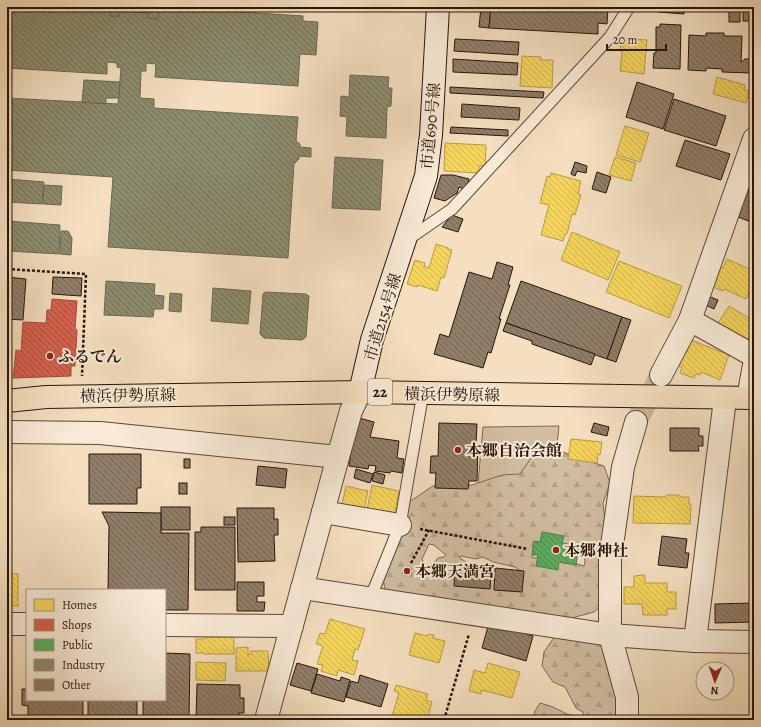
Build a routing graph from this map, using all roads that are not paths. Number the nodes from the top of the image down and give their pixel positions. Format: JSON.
{"nodes":[{"id":1,"x":438,"y":7,"type":"edge"},
{"id":2,"x":629,"y":7,"type":"edge"},
{"id":3,"x":754,"y":139,"type":"edge"},
{"id":4,"x":405,"y":242,"type":"junction"},
{"id":5,"x":690,"y":320,"type":"junction"},
{"id":6,"x":754,"y":356,"type":"edge"},
{"id":7,"x":754,"y":365,"type":"edge"},
{"id":8,"x":661,"y":375,"type":"tunnel mouth"},
{"id":9,"x":360,"y":392,"type":"junction"},
{"id":10,"x":423,"y":393,"type":"junction"},
{"id":11,"x":751,"y":398,"type":"edge"},
{"id":12,"x":725,"y":399,"type":"junction"},
{"id":13,"x":7,"y":401,"type":"edge"},
{"id":14,"x":636,"y":422,"type":"tunnel mouth"},
{"id":15,"x":7,"y":432,"type":"edge"},
{"id":16,"x":338,"y":456,"type":"junction"},
{"id":17,"x":323,"y":512,"type":"junction"},
{"id":18,"x":400,"y":525,"type":"junction"},
{"id":19,"x":302,"y":588,"type":"junction"},
{"id":20,"x":370,"y":599,"type":"junction"},
{"id":21,"x":7,"y":624,"type":"edge"},
{"id":22,"x":26,"y":624,"type":"edge"},
{"id":23,"x":166,"y":625,"type":"edge"},
{"id":24,"x":292,"y":626,"type":"junction"},
{"id":25,"x":610,"y":635,"type":"junction"},
{"id":26,"x":695,"y":641,"type":"junction"},
{"id":27,"x":754,"y":642,"type":"edge"},
{"id":28,"x":266,"y":720,"type":"edge"},
{"id":29,"x":627,"y":720,"type":"edge"}],
"edges":[{"from":1,"to":4,"type":"street","name":"市道690号線"},
{"from":2,"to":4,"type":"lane"},
{"from":3,"to":5,"type":"street"},
{"from":4,"to":9,"type":"street","name":"市道2154号線"},
{"from":5,"to":6,"type":"street"},
{"from":5,"to":8,"type":"street"},
{"from":7,"to":11,"type":"street"},
{"from":9,"to":10,"type":"main road","name":"横浜伊勢原線","number":"22"},
{"from":9,"to":13,"type":"main road","name":"横浜伊勢原線","number":"22"},
{"from":9,"to":16,"type":"street","name":"市道2154号線"},
{"from":10,"to":12,"type":"main road","name":"横浜伊勢原線","number":"22"},
{"from":10,"to":18,"type":"lane"},
{"from":11,"to":12,"type":"main road","name":"横浜伊勢原線","number":"22"},
{"from":12,"to":26,"type":"street"},
{"from":14,"to":25,"type":"street"},
{"from":15,"to":16,"type":"street"},
{"from":16,"to":17,"type":"street","name":"市道2154号線"},
{"from":17,"to":18,"type":"street"},
{"from":17,"to":19,"type":"street","name":"市道2154号線"},
{"from":18,"to":20,"type":"lane"},
{"from":19,"to":20,"type":"street"},
{"from":19,"to":24,"type":"street","name":"市道2154号線"},
{"from":20,"to":25,"type":"street"},
{"from":21,"to":22,"type":"street"},
{"from":23,"to":24,"type":"street"},
{"from":24,"to":28,"type":"street","name":"市道2154号線"},
{"from":25,"to":26,"type":"street"},
{"from":25,"to":29,"type":"street"},
{"from":26,"to":27,"type":"street"}]}
